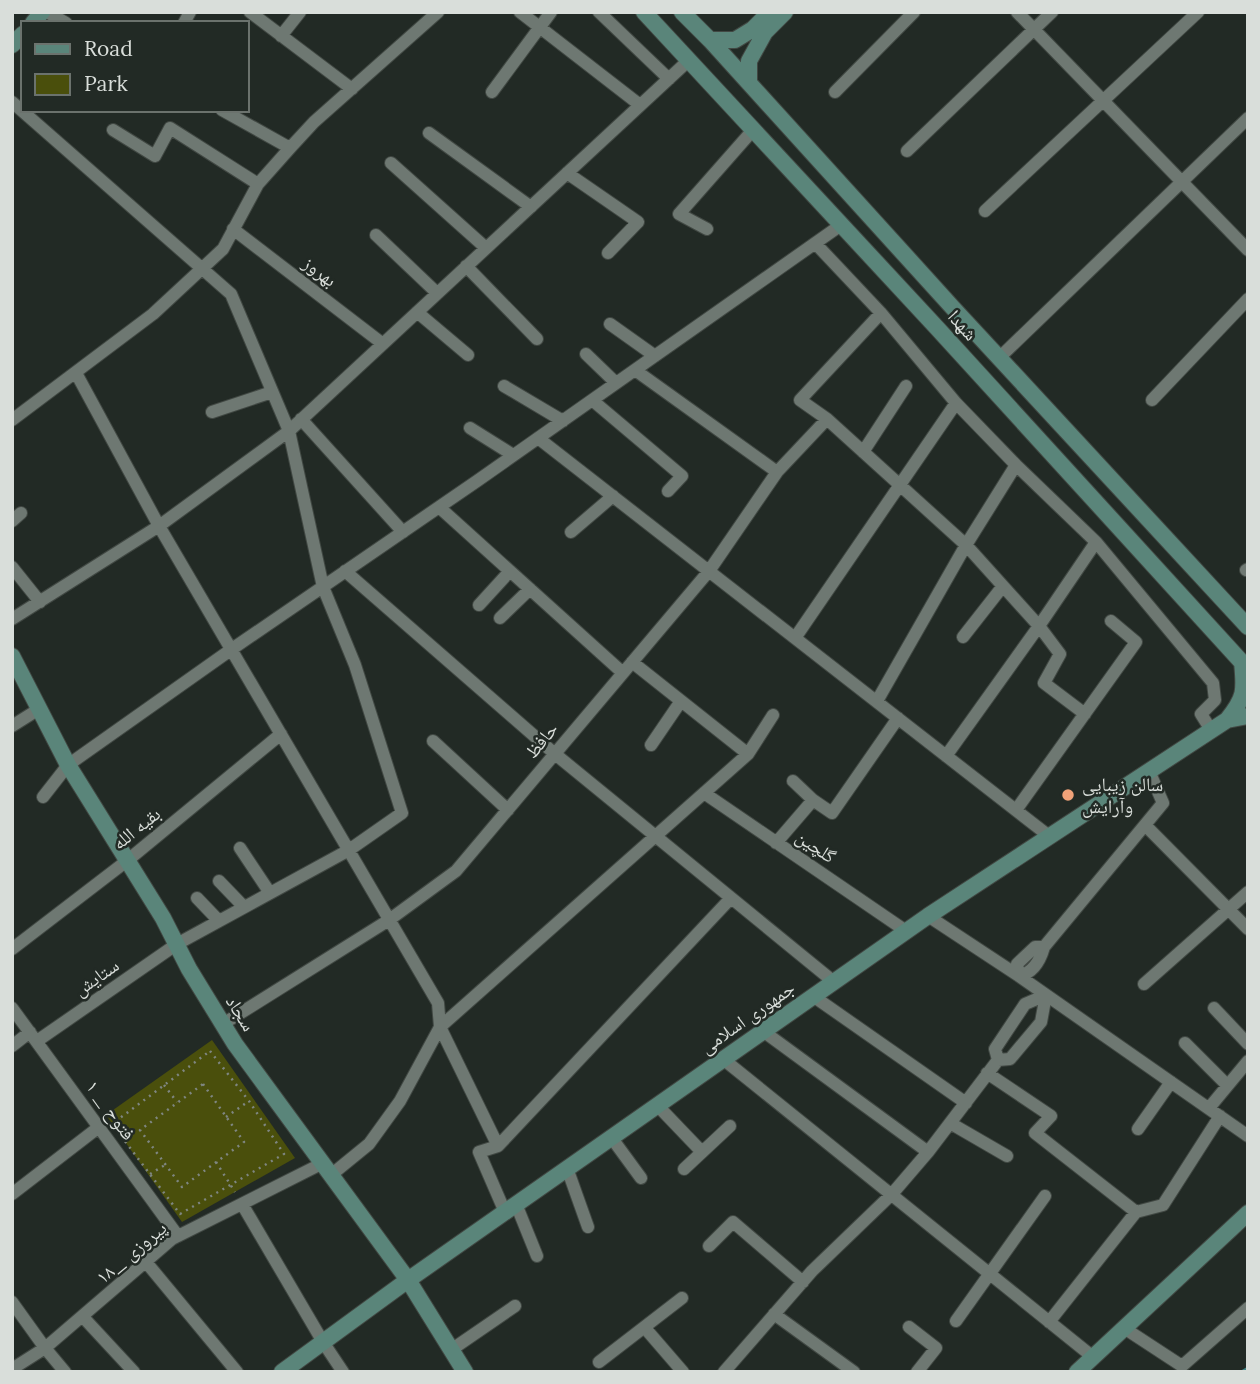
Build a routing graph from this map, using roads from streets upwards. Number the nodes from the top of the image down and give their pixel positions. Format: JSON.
{"nodes":[{"id":1,"x":45,"y":12,"type":"edge"},
{"id":2,"x":249,"y":12,"type":"edge"},
{"id":3,"x":300,"y":12,"type":"edge"},
{"id":4,"x":438,"y":12,"type":"edge"},
{"id":5,"x":520,"y":12,"type":"edge"},
{"id":6,"x":551,"y":12,"type":"edge"},
{"id":7,"x":598,"y":12,"type":"edge"},
{"id":8,"x":644,"y":12,"type":"edge"},
{"id":9,"x":682,"y":12,"type":"edge"},
{"id":10,"x":770,"y":12,"type":"edge"},
{"id":11,"x":785,"y":12,"type":"edge"},
{"id":12,"x":914,"y":12,"type":"edge"},
{"id":13,"x":1017,"y":12,"type":"edge"},
{"id":14,"x":1052,"y":12,"type":"edge"},
{"id":15,"x":1198,"y":12,"type":"edge"},
{"id":16,"x":62,"y":21,"type":"edge"},
{"id":17,"x":539,"y":27,"type":"junction"},
{"id":18,"x":1033,"y":29,"type":"junction"},
{"id":19,"x":281,"y":36,"type":"junction"},
{"id":20,"x":710,"y":40,"type":"junction"},
{"id":21,"x":688,"y":61,"type":"junction"},
{"id":22,"x":669,"y":79,"type":"junction"},
{"id":23,"x":749,"y":82,"type":"junction"},
{"id":24,"x":352,"y":89,"type":"junction"},
{"id":25,"x":492,"y":92,"type":"dead end"},
{"id":26,"x":835,"y":92,"type":"dead end"},
{"id":27,"x":1104,"y":102,"type":"junction"},
{"id":28,"x":640,"y":106,"type":"junction"},
{"id":29,"x":23,"y":112,"type":"edge"},
{"id":30,"x":226,"y":112,"type":"edge"},
{"id":31,"x":1248,"y":118,"type":"edge"},
{"id":32,"x":113,"y":130,"type":"dead end"},
{"id":33,"x":753,"y":130,"type":"junction"},
{"id":34,"x":429,"y":132,"type":"dead end"},
{"id":35,"x":290,"y":148,"type":"junction"},
{"id":36,"x":907,"y":151,"type":"dead end"},
{"id":37,"x":391,"y":163,"type":"dead end"},
{"id":38,"x":567,"y":173,"type":"junction"},
{"id":39,"x":1181,"y":183,"type":"junction"},
{"id":40,"x":258,"y":184,"type":"junction"},
{"id":41,"x":531,"y":206,"type":"junction"},
{"id":42,"x":985,"y":211,"type":"dead end"},
{"id":43,"x":841,"y":225,"type":"junction"},
{"id":44,"x":233,"y":229,"type":"junction"},
{"id":45,"x":707,"y":229,"type":"dead end"},
{"id":46,"x":376,"y":235,"type":"dead end"},
{"id":47,"x":815,"y":243,"type":"junction"},
{"id":48,"x":1246,"y":243,"type":"edge"},
{"id":49,"x":486,"y":248,"type":"junction"},
{"id":50,"x":608,"y":253,"type":"dead end"},
{"id":51,"x":466,"y":266,"type":"junction"},
{"id":52,"x":201,"y":270,"type":"junction"},
{"id":53,"x":437,"y":293,"type":"junction"},
{"id":54,"x":1248,"y":299,"type":"edge"},
{"id":55,"x":417,"y":312,"type":"junction"},
{"id":56,"x":881,"y":313,"type":"junction"},
{"id":57,"x":610,"y":324,"type":"dead end"},
{"id":58,"x":537,"y":339,"type":"dead end"},
{"id":59,"x":383,"y":344,"type":"junction"},
{"id":60,"x":586,"y":354,"type":"dead end"},
{"id":61,"x":467,"y":355,"type":"dead end"},
{"id":62,"x":655,"y":356,"type":"junction"},
{"id":63,"x":999,"y":358,"type":"junction"},
{"id":64,"x":635,"y":370,"type":"junction"},
{"id":65,"x":76,"y":373,"type":"junction"},
{"id":66,"x":617,"y":383,"type":"junction"},
{"id":67,"x":504,"y":386,"type":"dead end"},
{"id":68,"x":906,"y":386,"type":"dead end"},
{"id":69,"x":272,"y":392,"type":"junction"},
{"id":70,"x":592,"y":400,"type":"junction"},
{"id":71,"x":1152,"y":400,"type":"dead end"},
{"id":72,"x":956,"y":403,"type":"junction"},
{"id":73,"x":212,"y":412,"type":"dead end"},
{"id":74,"x":301,"y":419,"type":"junction"},
{"id":75,"x":827,"y":419,"type":"junction"},
{"id":76,"x":12,"y":420,"type":"edge"},
{"id":77,"x":563,"y":421,"type":"junction"},
{"id":78,"x":1057,"y":421,"type":"junction"},
{"id":79,"x":470,"y":428,"type":"dead end"},
{"id":80,"x":289,"y":431,"type":"junction"},
{"id":81,"x":538,"y":438,"type":"junction"},
{"id":82,"x":1038,"y":439,"type":"junction"},
{"id":83,"x":863,"y":452,"type":"junction"},
{"id":84,"x":513,"y":456,"type":"junction"},
{"id":85,"x":1016,"y":465,"type":"junction"},
{"id":86,"x":777,"y":472,"type":"junction"},
{"id":87,"x":900,"y":485,"type":"junction"},
{"id":88,"x":668,"y":491,"type":"dead end"},
{"id":89,"x":613,"y":496,"type":"junction"},
{"id":90,"x":439,"y":507,"type":"junction"},
{"id":91,"x":159,"y":526,"type":"junction"},
{"id":92,"x":403,"y":532,"type":"junction"},
{"id":93,"x":571,"y":532,"type":"dead end"},
{"id":94,"x":1096,"y":542,"type":"junction"},
{"id":95,"x":966,"y":545,"type":"junction"},
{"id":96,"x":12,"y":567,"type":"edge"},
{"id":97,"x":510,"y":571,"type":"junction"},
{"id":98,"x":709,"y":571,"type":"junction"},
{"id":99,"x":345,"y":572,"type":"junction"},
{"id":100,"x":1003,"y":586,"type":"junction"},
{"id":101,"x":323,"y":587,"type":"junction"},
{"id":102,"x":530,"y":589,"type":"junction"},
{"id":103,"x":40,"y":601,"type":"junction"},
{"id":104,"x":480,"y":605,"type":"dead end"},
{"id":105,"x":500,"y":618,"type":"dead end"},
{"id":106,"x":12,"y":619,"type":"edge"},
{"id":107,"x":1111,"y":621,"type":"dead end"},
{"id":108,"x":1039,"y":626,"type":"junction"},
{"id":109,"x":1248,"y":627,"type":"edge"},
{"id":110,"x":963,"y":637,"type":"dead end"},
{"id":111,"x":795,"y":638,"type":"junction"},
{"id":112,"x":232,"y":649,"type":"junction"},
{"id":113,"x":12,"y":656,"type":"edge"},
{"id":114,"x":632,"y":662,"type":"junction"},
{"id":115,"x":1245,"y":666,"type":"edge"},
{"id":116,"x":623,"y":673,"type":"junction"},
{"id":117,"x":681,"y":701,"type":"junction"},
{"id":118,"x":877,"y":701,"type":"junction"},
{"id":119,"x":39,"y":709,"type":"junction"},
{"id":120,"x":773,"y":715,"type":"dead end"},
{"id":121,"x":1086,"y":715,"type":"junction"},
{"id":122,"x":1248,"y":716,"type":"edge"},
{"id":123,"x":898,"y":718,"type":"junction"},
{"id":124,"x":1227,"y":720,"type":"junction"},
{"id":125,"x":12,"y":726,"type":"edge"},
{"id":126,"x":1211,"y":730,"type":"junction"},
{"id":127,"x":281,"y":734,"type":"junction"},
{"id":128,"x":433,"y":741,"type":"dead end"},
{"id":129,"x":651,"y":744,"type":"dead end"},
{"id":130,"x":555,"y":754,"type":"junction"},
{"id":131,"x":748,"y":754,"type":"junction"},
{"id":132,"x":946,"y":755,"type":"junction"},
{"id":133,"x":68,"y":765,"type":"junction"},
{"id":134,"x":1149,"y":771,"type":"junction"},
{"id":135,"x":793,"y":781,"type":"dead end"},
{"id":136,"x":704,"y":793,"type":"junction"},
{"id":137,"x":43,"y":797,"type":"dead end"},
{"id":138,"x":813,"y":800,"type":"junction"},
{"id":139,"x":508,"y":810,"type":"junction"},
{"id":140,"x":1016,"y":810,"type":"junction"},
{"id":141,"x":1146,"y":826,"type":"junction"},
{"id":142,"x":655,"y":835,"type":"junction"},
{"id":143,"x":1049,"y":836,"type":"junction"},
{"id":144,"x":776,"y":843,"type":"junction"},
{"id":145,"x":240,"y":849,"type":"dead end"},
{"id":146,"x":349,"y":850,"type":"junction"},
{"id":147,"x":128,"y":860,"type":"junction"},
{"id":148,"x":219,"y":881,"type":"dead end"},
{"id":149,"x":1248,"y":892,"type":"edge"},
{"id":150,"x":270,"y":893,"type":"junction"},
{"id":151,"x":197,"y":898,"type":"dead end"},
{"id":152,"x":731,"y":898,"type":"junction"},
{"id":153,"x":244,"y":907,"type":"junction"},
{"id":154,"x":1229,"y":910,"type":"junction"},
{"id":155,"x":928,"y":916,"type":"junction"},
{"id":156,"x":389,"y":920,"type":"junction"},
{"id":157,"x":219,"y":921,"type":"junction"},
{"id":158,"x":1248,"y":929,"type":"edge"},
{"id":159,"x":906,"y":932,"type":"junction"},
{"id":160,"x":177,"y":944,"type":"junction"},
{"id":161,"x":12,"y":949,"type":"edge"},
{"id":162,"x":1019,"y":976,"type":"junction"},
{"id":163,"x":834,"y":982,"type":"junction"},
{"id":164,"x":1144,"y":984,"type":"dead end"},
{"id":165,"x":1046,"y":995,"type":"junction"},
{"id":166,"x":813,"y":996,"type":"junction"},
{"id":167,"x":12,"y":1008,"type":"edge"},
{"id":168,"x":1214,"y":1008,"type":"dead end"},
{"id":169,"x":223,"y":1024,"type":"junction"},
{"id":170,"x":440,"y":1027,"type":"junction"},
{"id":171,"x":763,"y":1031,"type":"junction"},
{"id":172,"x":33,"y":1036,"type":"junction"},
{"id":173,"x":1185,"y":1042,"type":"dead end"},
{"id":174,"x":1248,"y":1044,"type":"edge"},
{"id":175,"x":12,"y":1046,"type":"edge"},
{"id":176,"x":723,"y":1059,"type":"junction"},
{"id":177,"x":998,"y":1060,"type":"junction"},
{"id":178,"x":1248,"y":1061,"type":"edge"},
{"id":179,"x":987,"y":1073,"type":"junction"},
{"id":180,"x":1171,"y":1082,"type":"junction"},
{"id":181,"x":1227,"y":1084,"type":"junction"},
{"id":182,"x":966,"y":1103,"type":"junction"},
{"id":183,"x":657,"y":1105,"type":"junction"},
{"id":184,"x":1214,"y":1112,"type":"junction"},
{"id":185,"x":950,"y":1123,"type":"junction"},
{"id":186,"x":730,"y":1126,"type":"dead end"},
{"id":187,"x":99,"y":1127,"type":"junction"},
{"id":188,"x":1138,"y":1129,"type":"dead end"},
{"id":189,"x":1248,"y":1136,"type":"edge"},
{"id":190,"x":611,"y":1138,"type":"junction"},
{"id":191,"x":498,"y":1146,"type":"junction"},
{"id":192,"x":702,"y":1152,"type":"junction"},
{"id":193,"x":928,"y":1152,"type":"junction"},
{"id":194,"x":1007,"y":1156,"type":"dead end"},
{"id":195,"x":567,"y":1168,"type":"junction"},
{"id":196,"x":327,"y":1169,"type":"junction"},
{"id":197,"x":684,"y":1169,"type":"dead end"},
{"id":198,"x":641,"y":1178,"type":"dead end"},
{"id":199,"x":12,"y":1194,"type":"edge"},
{"id":200,"x":892,"y":1194,"type":"junction"},
{"id":201,"x":1045,"y":1196,"type":"dead end"},
{"id":202,"x":242,"y":1204,"type":"junction"},
{"id":203,"x":511,"y":1208,"type":"junction"},
{"id":204,"x":1136,"y":1212,"type":"junction"},
{"id":205,"x":1248,"y":1213,"type":"edge"},
{"id":206,"x":588,"y":1227,"type":"dead end"},
{"id":207,"x":178,"y":1236,"type":"junction"},
{"id":208,"x":709,"y":1246,"type":"dead end"},
{"id":209,"x":537,"y":1256,"type":"dead end"},
{"id":210,"x":146,"y":1262,"type":"junction"},
{"id":211,"x":990,"y":1273,"type":"junction"},
{"id":212,"x":408,"y":1280,"type":"junction"},
{"id":213,"x":803,"y":1282,"type":"junction"},
{"id":214,"x":682,"y":1298,"type":"dead end"},
{"id":215,"x":12,"y":1302,"type":"edge"},
{"id":216,"x":515,"y":1306,"type":"dead end"},
{"id":217,"x":1248,"y":1308,"type":"edge"},
{"id":218,"x":774,"y":1314,"type":"junction"},
{"id":219,"x":83,"y":1317,"type":"junction"},
{"id":220,"x":956,"y":1321,"type":"dead end"},
{"id":221,"x":1049,"y":1322,"type":"junction"},
{"id":222,"x":909,"y":1327,"type":"dead end"},
{"id":223,"x":645,"y":1328,"type":"junction"},
{"id":224,"x":1124,"y":1328,"type":"junction"},
{"id":225,"x":323,"y":1342,"type":"junction"},
{"id":226,"x":45,"y":1349,"type":"junction"},
{"id":227,"x":451,"y":1350,"type":"junction"},
{"id":228,"x":1093,"y":1357,"type":"junction"},
{"id":229,"x":599,"y":1362,"type":"dead end"},
{"id":230,"x":12,"y":1369,"type":"edge"},
{"id":231,"x":65,"y":1372,"type":"edge"},
{"id":232,"x":134,"y":1372,"type":"edge"},
{"id":233,"x":237,"y":1372,"type":"edge"},
{"id":234,"x":283,"y":1372,"type":"edge"},
{"id":235,"x":343,"y":1372,"type":"edge"},
{"id":236,"x":465,"y":1372,"type":"edge"},
{"id":237,"x":683,"y":1372,"type":"edge"},
{"id":238,"x":724,"y":1372,"type":"edge"},
{"id":239,"x":854,"y":1372,"type":"edge"},
{"id":240,"x":917,"y":1372,"type":"edge"},
{"id":241,"x":1077,"y":1372,"type":"edge"}],
"edges":[{"from":1,"to":16,"type":"street"},
{"from":2,"to":19,"type":"street"},
{"from":3,"to":19,"type":"street"},
{"from":4,"to":24,"type":"street"},
{"from":5,"to":17,"type":"street"},
{"from":6,"to":17,"type":"street"},
{"from":7,"to":22,"type":"street"},
{"from":8,"to":21,"type":"street","name":"شهدا"},
{"from":9,"to":20,"type":"street","name":"شهدا"},
{"from":10,"to":20,"type":"street"},
{"from":11,"to":23,"type":"street"},
{"from":12,"to":26,"type":"street"},
{"from":13,"to":18,"type":"street"},
{"from":14,"to":18,"type":"street"},
{"from":15,"to":27,"type":"street"},
{"from":17,"to":25,"type":"street"},
{"from":17,"to":28,"type":"street"},
{"from":18,"to":27,"type":"street"},
{"from":18,"to":36,"type":"street"},
{"from":19,"to":24,"type":"street"},
{"from":20,"to":23,"type":"street","name":"شهدا"},
{"from":21,"to":22,"type":"street"},
{"from":21,"to":33,"type":"street","name":"شهدا"},
{"from":22,"to":28,"type":"street"},
{"from":23,"to":63,"type":"street","name":"شهدا"},
{"from":24,"to":35,"type":"street"},
{"from":27,"to":39,"type":"street"},
{"from":27,"to":42,"type":"street"},
{"from":28,"to":38,"type":"street"},
{"from":29,"to":52,"type":"street"},
{"from":30,"to":35,"type":"street"},
{"from":31,"to":39,"type":"street"},
{"from":32,"to":40,"type":"street"},
{"from":33,"to":43,"type":"street","name":"شهدا"},
{"from":33,"to":45,"type":"street"},
{"from":34,"to":41,"type":"street"},
{"from":35,"to":40,"type":"street"},
{"from":37,"to":49,"type":"street"},
{"from":38,"to":41,"type":"street"},
{"from":38,"to":50,"type":"street"},
{"from":39,"to":48,"type":"street"},
{"from":39,"to":63,"type":"street"},
{"from":40,"to":44,"type":"street"},
{"from":41,"to":49,"type":"street"},
{"from":43,"to":47,"type":"street"},
{"from":43,"to":82,"type":"street","name":"شهدا"},
{"from":44,"to":52,"type":"street"},
{"from":44,"to":59,"type":"street","name":"بهروز"},
{"from":46,"to":53,"type":"street"},
{"from":47,"to":56,"type":"street"},
{"from":47,"to":62,"type":"street"},
{"from":49,"to":51,"type":"street"},
{"from":51,"to":53,"type":"street"},
{"from":51,"to":58,"type":"street"},
{"from":52,"to":65,"type":"street"},
{"from":52,"to":69,"type":"street"},
{"from":53,"to":55,"type":"street"},
{"from":54,"to":71,"type":"street"},
{"from":55,"to":59,"type":"street"},
{"from":55,"to":61,"type":"street"},
{"from":56,"to":72,"type":"street"},
{"from":56,"to":75,"type":"street"},
{"from":57,"to":62,"type":"street"},
{"from":59,"to":74,"type":"street"},
{"from":60,"to":66,"type":"street"},
{"from":62,"to":64,"type":"street"},
{"from":63,"to":78,"type":"street","name":"شهدا"},
{"from":64,"to":66,"type":"street"},
{"from":64,"to":86,"type":"street"},
{"from":65,"to":76,"type":"street"},
{"from":65,"to":91,"type":"street"},
{"from":66,"to":70,"type":"street"},
{"from":67,"to":77,"type":"street"},
{"from":68,"to":83,"type":"street"},
{"from":69,"to":73,"type":"street"},
{"from":69,"to":80,"type":"street"},
{"from":70,"to":77,"type":"street"},
{"from":70,"to":88,"type":"street"},
{"from":72,"to":85,"type":"street"},
{"from":72,"to":87,"type":"street"},
{"from":74,"to":80,"type":"street"},
{"from":74,"to":92,"type":"street"},
{"from":75,"to":83,"type":"street"},
{"from":75,"to":86,"type":"street","name":"حافظ"},
{"from":77,"to":81,"type":"street"},
{"from":78,"to":82,"type":"street"},
{"from":78,"to":109,"type":"street","name":"شهدا"},
{"from":79,"to":84,"type":"street"},
{"from":80,"to":91,"type":"street"},
{"from":80,"to":101,"type":"street"},
{"from":81,"to":84,"type":"street"},
{"from":81,"to":89,"type":"street"},
{"from":82,"to":115,"type":"street","name":"شهدا"},
{"from":83,"to":87,"type":"street"},
{"from":84,"to":90,"type":"street"},
{"from":85,"to":94,"type":"street"},
{"from":85,"to":95,"type":"street"},
{"from":86,"to":98,"type":"street","name":"حافظ"},
{"from":87,"to":95,"type":"street"},
{"from":87,"to":111,"type":"street"},
{"from":89,"to":93,"type":"street"},
{"from":89,"to":98,"type":"street"},
{"from":90,"to":92,"type":"street"},
{"from":90,"to":97,"type":"street"},
{"from":91,"to":103,"type":"street"},
{"from":91,"to":112,"type":"street"},
{"from":92,"to":99,"type":"street"},
{"from":94,"to":108,"type":"street"},
{"from":94,"to":126,"type":"street"},
{"from":95,"to":100,"type":"street"},
{"from":95,"to":118,"type":"street"},
{"from":96,"to":103,"type":"street"},
{"from":97,"to":102,"type":"street"},
{"from":97,"to":104,"type":"street"},
{"from":98,"to":111,"type":"street"},
{"from":98,"to":114,"type":"street","name":"حافظ"},
{"from":99,"to":101,"type":"street"},
{"from":99,"to":130,"type":"street"},
{"from":100,"to":108,"type":"street"},
{"from":100,"to":110,"type":"street"},
{"from":101,"to":112,"type":"street"},
{"from":101,"to":146,"type":"street","name":"ستایش"},
{"from":102,"to":105,"type":"street"},
{"from":102,"to":116,"type":"street"},
{"from":103,"to":106,"type":"street"},
{"from":107,"to":121,"type":"street"},
{"from":108,"to":121,"type":"street"},
{"from":108,"to":132,"type":"street"},
{"from":111,"to":118,"type":"street"},
{"from":112,"to":127,"type":"street"},
{"from":112,"to":133,"type":"street"},
{"from":113,"to":119,"type":"street","name":"سجاد"},
{"from":114,"to":116,"type":"street","name":"حافظ"},
{"from":114,"to":117,"type":"street"},
{"from":115,"to":124,"type":"street"},
{"from":116,"to":130,"type":"street","name":"حافظ"},
{"from":117,"to":129,"type":"street"},
{"from":117,"to":131,"type":"street"},
{"from":118,"to":123,"type":"street"},
{"from":119,"to":125,"type":"street"},
{"from":119,"to":133,"type":"street","name":"سجاد"},
{"from":120,"to":131,"type":"street","name":"پیروزی _۱۸"},
{"from":121,"to":140,"type":"street"},
{"from":122,"to":124,"type":"street","name":"جمهوری اسلامی"},
{"from":123,"to":132,"type":"street"},
{"from":123,"to":138,"type":"street"},
{"from":124,"to":126,"type":"street","name":"جمهوری اسلامی"},
{"from":126,"to":134,"type":"street","name":"جمهوری اسلامی"},
{"from":127,"to":146,"type":"street"},
{"from":127,"to":147,"type":"street","name":"بقیه الله"},
{"from":128,"to":139,"type":"street"},
{"from":130,"to":139,"type":"street","name":"حافظ"},
{"from":130,"to":142,"type":"street"},
{"from":131,"to":136,"type":"street","name":"پیروزی _۱۸"},
{"from":132,"to":140,"type":"street"},
{"from":133,"to":137,"type":"street"},
{"from":133,"to":147,"type":"street","name":"سجاد"},
{"from":134,"to":141,"type":"street"},
{"from":134,"to":143,"type":"street","name":"جمهوری اسلامی"},
{"from":135,"to":138,"type":"street"},
{"from":136,"to":142,"type":"street","name":"پیروزی _۱۸"},
{"from":136,"to":144,"type":"street","name":"گلچین"},
{"from":138,"to":144,"type":"street"},
{"from":139,"to":156,"type":"street","name":"حافظ"},
{"from":140,"to":143,"type":"street"},
{"from":141,"to":154,"type":"street"},
{"from":141,"to":162,"type":"street"},
{"from":142,"to":152,"type":"street"},
{"from":142,"to":170,"type":"street","name":"پیروزی _۱۸"},
{"from":143,"to":155,"type":"street","name":"جمهوری اسلامی"},
{"from":144,"to":159,"type":"street","name":"گلچین"},
{"from":145,"to":150,"type":"street"},
{"from":146,"to":150,"type":"street","name":"ستایش"},
{"from":146,"to":156,"type":"street"},
{"from":147,"to":160,"type":"street","name":"سجاد"},
{"from":147,"to":161,"type":"street","name":"بقیه الله"},
{"from":148,"to":153,"type":"street"},
{"from":149,"to":154,"type":"street"},
{"from":150,"to":153,"type":"street","name":"ستایش"},
{"from":151,"to":157,"type":"street"},
{"from":152,"to":163,"type":"street"},
{"from":152,"to":191,"type":"street"},
{"from":153,"to":157,"type":"street","name":"ستایش"},
{"from":154,"to":158,"type":"street"},
{"from":154,"to":164,"type":"street"},
{"from":155,"to":159,"type":"street","name":"جمهوری اسلامی"},
{"from":155,"to":162,"type":"street"},
{"from":156,"to":169,"type":"street","name":"حافظ"},
{"from":156,"to":170,"type":"street"},
{"from":157,"to":160,"type":"street","name":"ستایش"},
{"from":159,"to":163,"type":"street","name":"جمهوری اسلامی"},
{"from":160,"to":169,"type":"street","name":"سجاد"},
{"from":160,"to":172,"type":"street","name":"ستایش"},
{"from":162,"to":165,"type":"street"},
{"from":163,"to":166,"type":"street","name":"جمهوری اسلامی"},
{"from":165,"to":177,"type":"street"},
{"from":165,"to":177,"type":"street"},
{"from":165,"to":180,"type":"street"},
{"from":166,"to":171,"type":"street","name":"جمهوری اسلامی"},
{"from":166,"to":182,"type":"street"},
{"from":167,"to":172,"type":"street","name":"فتوح _ ۱"},
{"from":168,"to":174,"type":"street"},
{"from":169,"to":196,"type":"street","name":"سجاد"},
{"from":170,"to":191,"type":"street"},
{"from":170,"to":196,"type":"street","name":"پیروزی _۱۸"},
{"from":171,"to":176,"type":"street","name":"جمهوری اسلامی"},
{"from":171,"to":193,"type":"street"},
{"from":172,"to":175,"type":"street","name":"ستایش"},
{"from":172,"to":187,"type":"street","name":"فتوح _ ۱"},
{"from":173,"to":181,"type":"street"},
{"from":176,"to":183,"type":"street","name":"جمهوری اسلامی"},
{"from":176,"to":200,"type":"street"},
{"from":177,"to":179,"type":"street"},
{"from":178,"to":181,"type":"street"},
{"from":179,"to":182,"type":"street"},
{"from":179,"to":204,"type":"street"},
{"from":180,"to":184,"type":"street"},
{"from":180,"to":188,"type":"street"},
{"from":181,"to":184,"type":"street"},
{"from":182,"to":185,"type":"street"},
{"from":183,"to":190,"type":"street","name":"جمهوری اسلامی"},
{"from":183,"to":192,"type":"street"},
{"from":184,"to":189,"type":"street"},
{"from":184,"to":204,"type":"street"},
{"from":185,"to":193,"type":"street"},
{"from":185,"to":194,"type":"street"},
{"from":186,"to":192,"type":"street"},
{"from":187,"to":199,"type":"street"},
{"from":187,"to":207,"type":"street","name":"فتوح _ ۱"},
{"from":190,"to":195,"type":"street","name":"جمهوری اسلامی"},
{"from":190,"to":198,"type":"street"},
{"from":191,"to":203,"type":"street"},
{"from":192,"to":197,"type":"street"},
{"from":193,"to":200,"type":"street"},
{"from":195,"to":203,"type":"street","name":"جمهوری اسلامی"},
{"from":195,"to":206,"type":"street"},
{"from":196,"to":202,"type":"street","name":"پیروزی _۱۸"},
{"from":196,"to":212,"type":"street","name":"سجاد"},
{"from":200,"to":211,"type":"street"},
{"from":200,"to":213,"type":"street"},
{"from":201,"to":211,"type":"street"},
{"from":202,"to":207,"type":"street","name":"پیروزی _۱۸"},
{"from":202,"to":225,"type":"street"},
{"from":203,"to":209,"type":"street"},
{"from":203,"to":212,"type":"street","name":"جمهوری اسلامی"},
{"from":204,"to":221,"type":"street"},
{"from":205,"to":224,"type":"street"},
{"from":207,"to":210,"type":"street","name":"پیروزی _۱۸"},
{"from":208,"to":213,"type":"street"},
{"from":210,"to":219,"type":"street","name":"پیروزی _۱۸"},
{"from":210,"to":233,"type":"street"},
{"from":211,"to":220,"type":"street"},
{"from":211,"to":221,"type":"street"},
{"from":212,"to":225,"type":"street","name":"جمهوری اسلامی"},
{"from":212,"to":227,"type":"street","name":"سجاد"},
{"from":213,"to":218,"type":"street"},
{"from":214,"to":223,"type":"street"},
{"from":215,"to":226,"type":"street"},
{"from":216,"to":227,"type":"street"},
{"from":217,"to":224,"type":"street"},
{"from":218,"to":238,"type":"street"},
{"from":218,"to":239,"type":"street"},
{"from":219,"to":226,"type":"street","name":"پیروزی _۱۸"},
{"from":219,"to":232,"type":"street"},
{"from":221,"to":228,"type":"street"},
{"from":222,"to":240,"type":"street"},
{"from":223,"to":229,"type":"street"},
{"from":223,"to":237,"type":"street"},
{"from":224,"to":228,"type":"street"},
{"from":225,"to":234,"type":"street","name":"جمهوری اسلامی"},
{"from":225,"to":235,"type":"street"},
{"from":226,"to":230,"type":"street","name":"پیروزی _۱۸"},
{"from":226,"to":231,"type":"street"},
{"from":227,"to":236,"type":"street","name":"سجاد"},
{"from":228,"to":241,"type":"street"}]}
